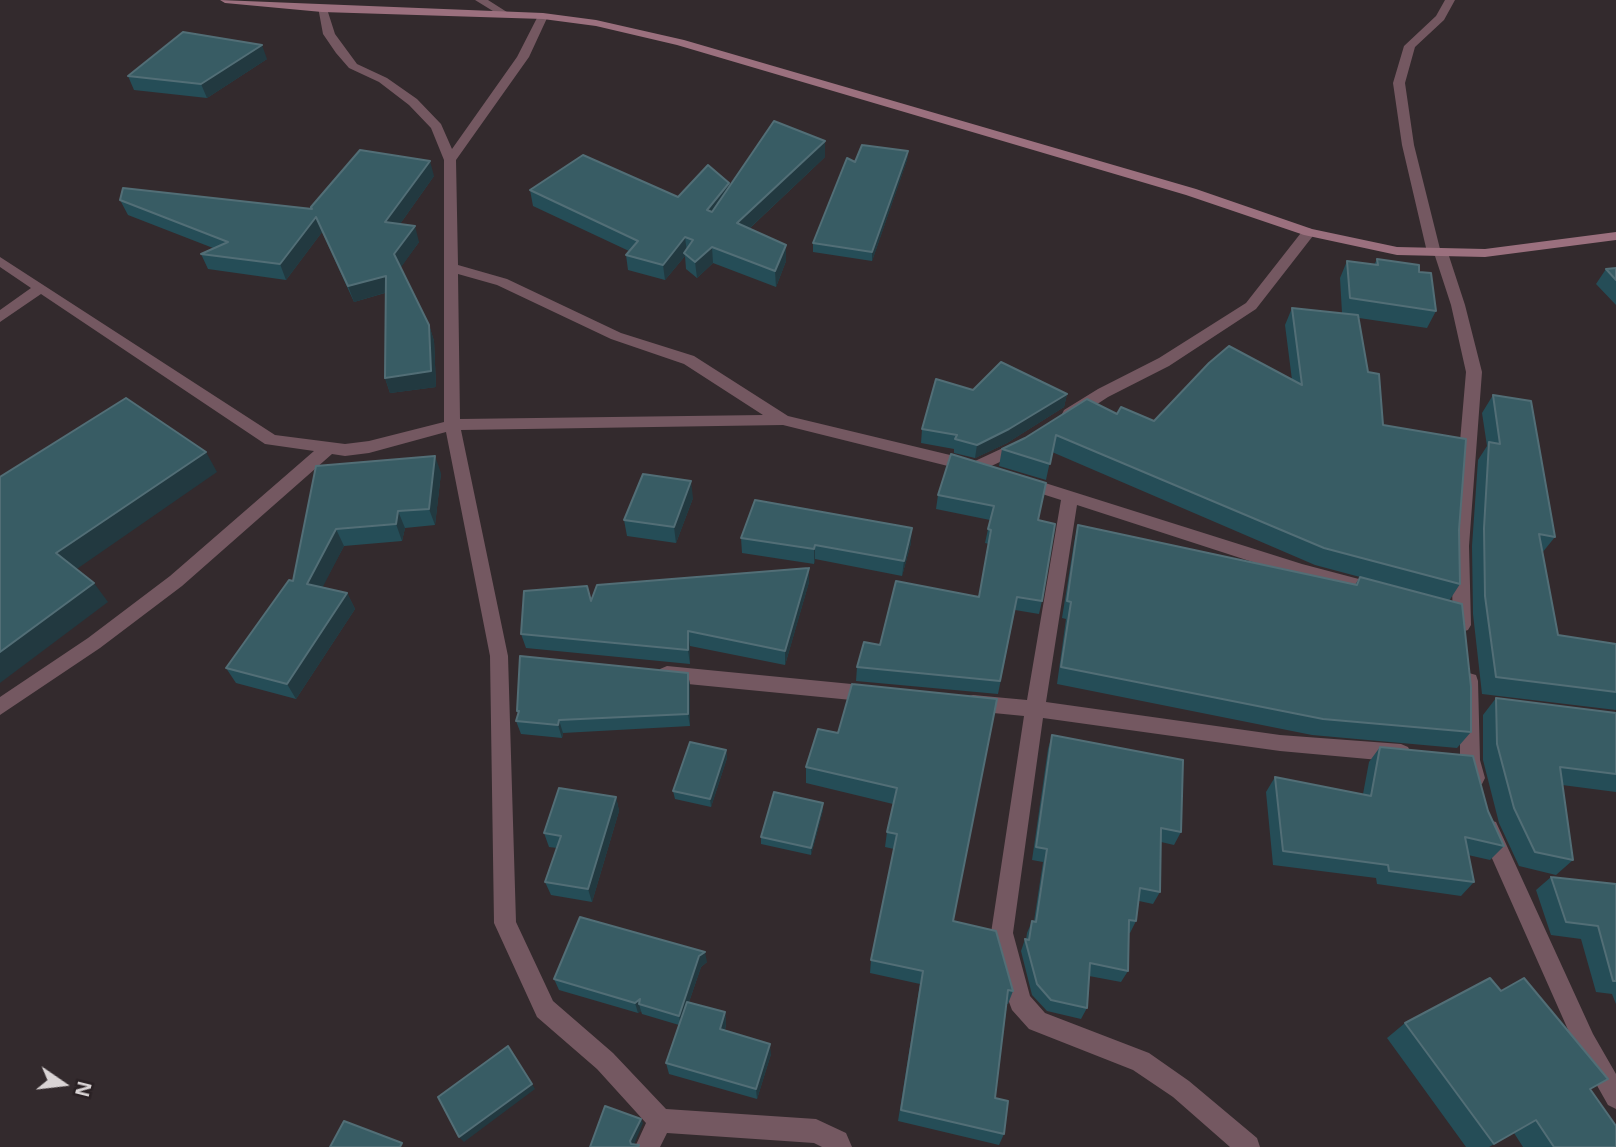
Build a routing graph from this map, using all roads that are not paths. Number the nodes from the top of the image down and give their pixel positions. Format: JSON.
{"nodes":[{"id":1,"x":225,"y":0,"type":"edge"},
{"id":2,"x":480,"y":0,"type":"edge"},
{"id":3,"x":1450,"y":0,"type":"edge"},
{"id":4,"x":321,"y":9,"type":"junction"},
{"id":5,"x":505,"y":14,"type":"junction"},
{"id":6,"x":544,"y":16,"type":"junction"},
{"id":7,"x":450,"y":160,"type":"junction"},
{"id":8,"x":1309,"y":232,"type":"junction"},
{"id":9,"x":1616,"y":236,"type":"edge"},
{"id":10,"x":1437,"y":253,"type":"junction"},
{"id":11,"x":0,"y":261,"type":"edge"},
{"id":12,"x":453,"y":268,"type":"junction"},
{"id":13,"x":39,"y":289,"type":"junction"},
{"id":14,"x":0,"y":317,"type":"edge"},
{"id":15,"x":783,"y":420,"type":"junction"},
{"id":16,"x":1058,"y":421,"type":"edge"},
{"id":17,"x":452,"y":425,"type":"junction"},
{"id":18,"x":1036,"y":435,"type":"edge"},
{"id":19,"x":328,"y":448,"type":"junction"},
{"id":20,"x":976,"y":467,"type":"junction"},
{"id":21,"x":1070,"y":496,"type":"junction"},
{"id":22,"x":1395,"y":596,"type":"edge"},
{"id":23,"x":1464,"y":639,"type":"edge"},
{"id":24,"x":1467,"y":665,"type":"edge"},
{"id":25,"x":645,"y":672,"type":"edge"},
{"id":26,"x":887,"y":695,"type":"edge"},
{"id":27,"x":955,"y":702,"type":"edge"},
{"id":28,"x":0,"y":707,"type":"edge"},
{"id":29,"x":1036,"y":709,"type":"junction"},
{"id":30,"x":1416,"y":755,"type":"edge"},
{"id":31,"x":1616,"y":1097,"type":"edge"},
{"id":32,"x":660,"y":1121,"type":"junction"},
{"id":33,"x":648,"y":1147,"type":"edge"},
{"id":34,"x":840,"y":1147,"type":"edge"},
{"id":35,"x":1248,"y":1147,"type":"edge"}],
"edges":[{"from":1,"to":4,"type":"street"},
{"from":2,"to":5,"type":"street"},
{"from":3,"to":10,"type":"street"},
{"from":4,"to":5,"type":"street"},
{"from":4,"to":7,"type":"street"},
{"from":5,"to":6,"type":"street"},
{"from":6,"to":7,"type":"street"},
{"from":6,"to":8,"type":"street"},
{"from":7,"to":12,"type":"street"},
{"from":8,"to":10,"type":"street"},
{"from":8,"to":16,"type":"street"},
{"from":9,"to":10,"type":"street"},
{"from":10,"to":23,"type":"street"},
{"from":11,"to":13,"type":"street"},
{"from":12,"to":15,"type":"street"},
{"from":12,"to":17,"type":"street"},
{"from":13,"to":14,"type":"street"},
{"from":13,"to":19,"type":"street"},
{"from":15,"to":17,"type":"street"},
{"from":15,"to":20,"type":"street"},
{"from":17,"to":19,"type":"street"},
{"from":17,"to":32,"type":"street"},
{"from":18,"to":20,"type":"street"},
{"from":19,"to":28,"type":"street"},
{"from":20,"to":21,"type":"street"},
{"from":21,"to":22,"type":"street"},
{"from":21,"to":29,"type":"street"},
{"from":24,"to":31,"type":"street"},
{"from":25,"to":26,"type":"street"},
{"from":27,"to":29,"type":"street"},
{"from":29,"to":30,"type":"street"},
{"from":29,"to":35,"type":"street"},
{"from":32,"to":33,"type":"street"},
{"from":32,"to":34,"type":"street"}]}
